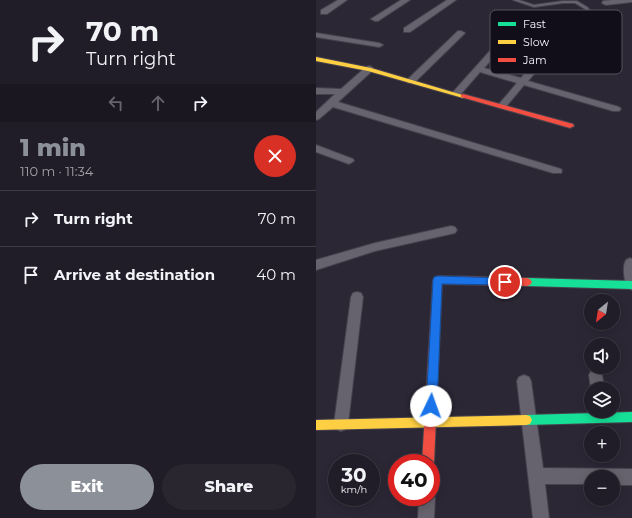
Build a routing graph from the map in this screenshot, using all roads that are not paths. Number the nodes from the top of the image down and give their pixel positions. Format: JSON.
{"nodes":[{"id":1,"x":343,"y":0,"type":"edge"},
{"id":2,"x":406,"y":0,"type":"edge"},
{"id":3,"x":452,"y":0,"type":"edge"},
{"id":4,"x":515,"y":0,"type":"edge"},
{"id":5,"x":632,"y":0,"type":"edge"},
{"id":6,"x":606,"y":3,"type":"dead end"},
{"id":7,"x":588,"y":10,"type":"edge"},
{"id":8,"x":324,"y":12,"type":"dead end"},
{"id":9,"x":375,"y":20,"type":"dead end"},
{"id":10,"x":407,"y":30,"type":"dead end"},
{"id":11,"x":461,"y":33,"type":"dead end"},
{"id":12,"x":316,"y":35,"type":"edge"},
{"id":13,"x":379,"y":45,"type":"dead end"},
{"id":14,"x":490,"y":57,"type":"edge"},
{"id":15,"x":316,"y":60,"type":"edge"},
{"id":16,"x":369,"y":69,"type":"junction"},
{"id":17,"x":479,"y":69,"type":"junction"},
{"id":18,"x":490,"y":72,"type":"edge"},
{"id":19,"x":497,"y":74,"type":"edge"},
{"id":20,"x":529,"y":74,"type":"edge"},
{"id":21,"x":411,"y":81,"type":"junction"},
{"id":22,"x":523,"y":81,"type":"junction"},
{"id":23,"x":316,"y":90,"type":"edge"},
{"id":24,"x":344,"y":92,"type":"junction"},
{"id":25,"x":457,"y":94,"type":"junction"},
{"id":26,"x":331,"y":103,"type":"junction"},
{"id":27,"x":502,"y":106,"type":"junction"},
{"id":28,"x":616,"y":109,"type":"dead end"},
{"id":29,"x":316,"y":117,"type":"edge"},
{"id":30,"x":570,"y":126,"type":"dead end"},
{"id":31,"x":316,"y":148,"type":"edge"},
{"id":32,"x":349,"y":161,"type":"dead end"},
{"id":33,"x":557,"y":171,"type":"dead end"},
{"id":34,"x":451,"y":230,"type":"dead end"},
{"id":35,"x":630,"y":263,"type":"dead end"},
{"id":36,"x":316,"y":265,"type":"edge"},
{"id":37,"x":632,"y":285,"type":"edge"},
{"id":38,"x":357,"y":297,"type":"dead end"},
{"id":39,"x":596,"y":375,"type":"dead end"},
{"id":40,"x":524,"y":382,"type":"dead end"},
{"id":41,"x":597,"y":382,"type":"edge"},
{"id":42,"x":584,"y":416,"type":"edge"},
{"id":43,"x":620,"y":416,"type":"edge"},
{"id":44,"x":632,"y":417,"type":"edge"},
{"id":45,"x":530,"y":420,"type":"junction"},
{"id":46,"x":430,"y":422,"type":"junction"},
{"id":47,"x":341,"y":424,"type":"junction"},
{"id":48,"x":316,"y":425,"type":"edge"},
{"id":49,"x":428,"y":454,"type":"edge"},
{"id":50,"x":537,"y":476,"type":"junction"},
{"id":51,"x":632,"y":477,"type":"edge"},
{"id":52,"x":427,"y":506,"type":"edge"},
{"id":53,"x":426,"y":518,"type":"edge"},
{"id":54,"x":541,"y":518,"type":"edge"}],
"edges":[{"from":1,"to":8,"type":"street"},
{"from":2,"to":9,"type":"street"},
{"from":3,"to":10,"type":"street"},
{"from":4,"to":7,"type":"lane"},
{"from":5,"to":6,"type":"street"},
{"from":11,"to":21,"type":"street"},
{"from":12,"to":13,"type":"street"},
{"from":14,"to":17,"type":"street"},
{"from":15,"to":16,"type":"street"},
{"from":16,"to":21,"type":"street"},
{"from":16,"to":24,"type":"street"},
{"from":17,"to":18,"type":"street"},
{"from":17,"to":25,"type":"street"},
{"from":19,"to":22,"type":"street"},
{"from":20,"to":22,"type":"street"},
{"from":21,"to":25,"type":"street"},
{"from":22,"to":27,"type":"street"},
{"from":22,"to":28,"type":"street"},
{"from":23,"to":24,"type":"street"},
{"from":24,"to":26,"type":"street"},
{"from":25,"to":27,"type":"street"},
{"from":26,"to":29,"type":"street"},
{"from":26,"to":33,"type":"street"},
{"from":27,"to":30,"type":"street"},
{"from":31,"to":32,"type":"street"},
{"from":34,"to":36,"type":"street"},
{"from":35,"to":37,"type":"street"},
{"from":37,"to":46,"type":"street"},
{"from":38,"to":47,"type":"street"},
{"from":39,"to":41,"type":"street"},
{"from":40,"to":45,"type":"street"},
{"from":42,"to":45,"type":"street"},
{"from":43,"to":44,"type":"street"},
{"from":45,"to":46,"type":"street"},
{"from":45,"to":50,"type":"street"},
{"from":46,"to":47,"type":"street"},
{"from":46,"to":49,"type":"street"},
{"from":47,"to":48,"type":"street"},
{"from":50,"to":51,"type":"street"},
{"from":50,"to":54,"type":"street"},
{"from":52,"to":53,"type":"street"}]}
